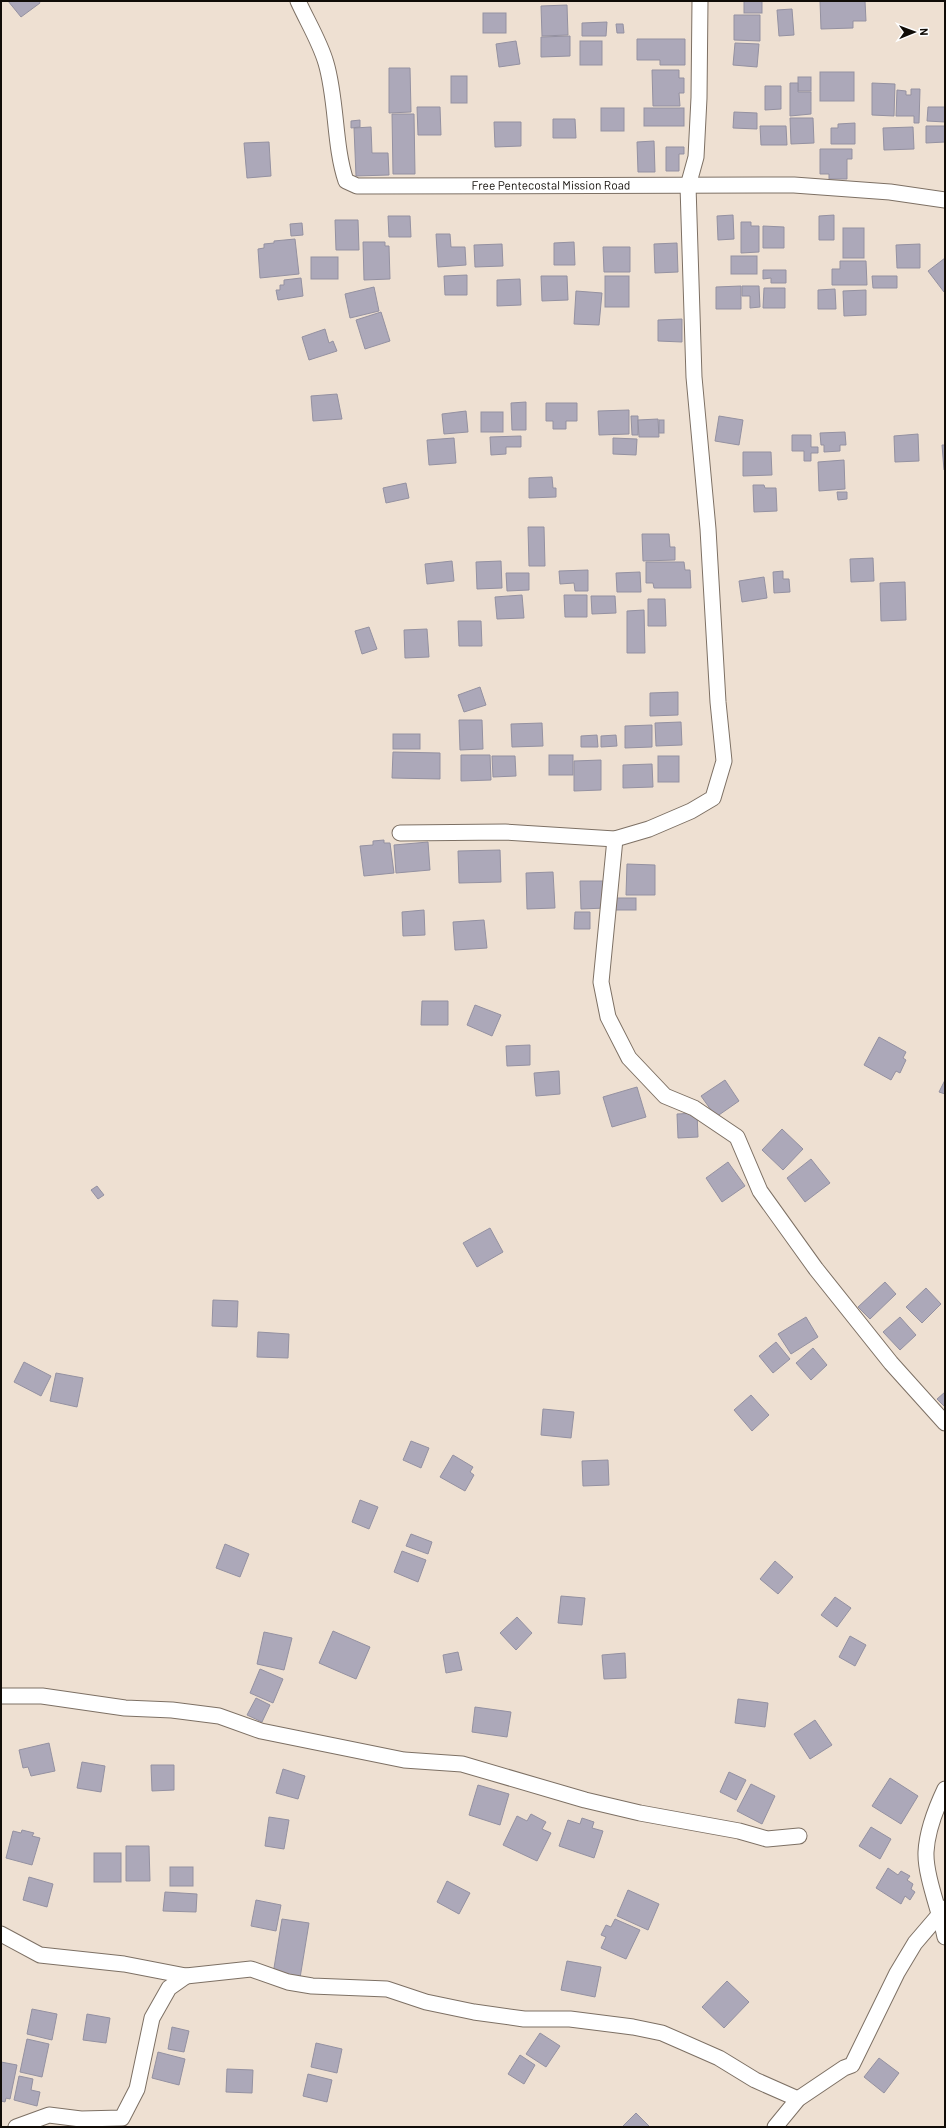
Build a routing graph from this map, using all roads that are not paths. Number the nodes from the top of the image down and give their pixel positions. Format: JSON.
{"nodes":[{"id":1,"x":298,"y":1,"type":"edge"},
{"id":2,"x":700,"y":1,"type":"edge"},
{"id":3,"x":688,"y":186,"type":"junction"},
{"id":4,"x":945,"y":200,"type":"edge"},
{"id":5,"x":400,"y":833,"type":"dead end"},
{"id":6,"x":616,"y":839,"type":"junction"},
{"id":7,"x":945,"y":1423,"type":"edge"},
{"id":8,"x":1,"y":1696,"type":"edge"},
{"id":9,"x":945,"y":1790,"type":"edge"},
{"id":10,"x":799,"y":1836,"type":"dead end"},
{"id":11,"x":943,"y":1910,"type":"edge"},
{"id":12,"x":1,"y":1934,"type":"edge"},
{"id":13,"x":945,"y":1937,"type":"edge"},
{"id":14,"x":186,"y":1976,"type":"junction"},
{"id":15,"x":798,"y":2099,"type":"junction"},
{"id":16,"x":52,"y":2121,"type":"edge"},
{"id":17,"x":16,"y":2127,"type":"edge"},
{"id":18,"x":775,"y":2127,"type":"edge"}],
"edges":[{"from":1,"to":3,"type":"street","name":"Free Pentecostal Mission Road"},
{"from":2,"to":3,"type":"street"},
{"from":3,"to":4,"type":"street","name":"Free Pentecostal Mission Road"},
{"from":3,"to":6,"type":"street"},
{"from":5,"to":6,"type":"street"},
{"from":6,"to":7,"type":"street"},
{"from":8,"to":10,"type":"street"},
{"from":9,"to":11,"type":"street"},
{"from":11,"to":13,"type":"street"},
{"from":11,"to":15,"type":"street"},
{"from":12,"to":14,"type":"street"},
{"from":14,"to":15,"type":"street"},
{"from":14,"to":16,"type":"street"},
{"from":15,"to":18,"type":"street"},
{"from":16,"to":17,"type":"street"}]}
